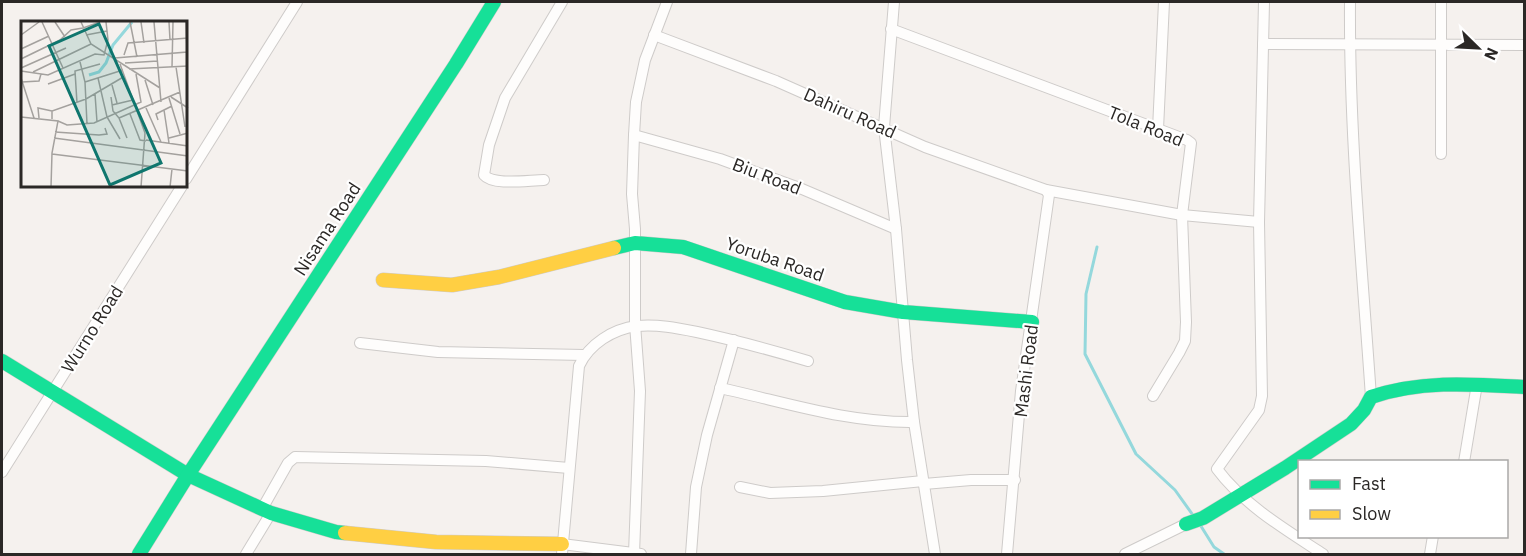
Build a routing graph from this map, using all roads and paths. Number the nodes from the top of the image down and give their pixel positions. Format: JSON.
{"nodes":[{"id":1,"x":297,"y":2,"type":"edge"},
{"id":2,"x":494,"y":2,"type":"edge"},
{"id":3,"x":562,"y":2,"type":"edge"},
{"id":4,"x":667,"y":2,"type":"edge"},
{"id":5,"x":894,"y":2,"type":"edge"},
{"id":6,"x":1164,"y":2,"type":"edge"},
{"id":7,"x":1264,"y":2,"type":"edge"},
{"id":8,"x":1350,"y":2,"type":"edge"},
{"id":9,"x":1441,"y":2,"type":"edge"},
{"id":10,"x":891,"y":29,"type":"junction"},
{"id":11,"x":654,"y":35,"type":"junction"},
{"id":12,"x":1263,"y":44,"type":"junction"},
{"id":13,"x":1524,"y":45,"type":"edge"},
{"id":14,"x":1350,"y":46,"type":"junction"},
{"id":15,"x":1441,"y":46,"type":"junction"},
{"id":16,"x":884,"y":127,"type":"junction"},
{"id":17,"x":1158,"y":129,"type":"junction"},
{"id":18,"x":634,"y":135,"type":"junction"},
{"id":19,"x":1441,"y":154,"type":"dead end"},
{"id":20,"x":188,"y":176,"type":"edge"},
{"id":21,"x":544,"y":180,"type":"dead end"},
{"id":22,"x":181,"y":188,"type":"edge"},
{"id":23,"x":1046,"y":189,"type":"junction"},
{"id":24,"x":1182,"y":215,"type":"junction"},
{"id":25,"x":1259,"y":222,"type":"junction"},
{"id":26,"x":897,"y":229,"type":"junction"},
{"id":27,"x":635,"y":243,"type":"junction"},
{"id":28,"x":383,"y":280,"type":"dead end"},
{"id":29,"x":903,"y":312,"type":"junction"},
{"id":30,"x":1032,"y":322,"type":"junction"},
{"id":31,"x":636,"y":326,"type":"junction"},
{"id":32,"x":734,"y":340,"type":"junction"},
{"id":33,"x":360,"y":343,"type":"dead end"},
{"id":34,"x":584,"y":355,"type":"junction"},
{"id":35,"x":2,"y":361,"type":"edge"},
{"id":36,"x":808,"y":361,"type":"dead end"},
{"id":37,"x":1477,"y":384,"type":"junction"},
{"id":38,"x":1524,"y":387,"type":"edge"},
{"id":39,"x":720,"y":388,"type":"junction"},
{"id":40,"x":52,"y":394,"type":"junction"},
{"id":41,"x":1153,"y":396,"type":"dead end"},
{"id":42,"x":1371,"y":397,"type":"junction"},
{"id":43,"x":914,"y":422,"type":"junction"},
{"id":44,"x":1464,"y":460,"type":"edge"},
{"id":45,"x":569,"y":468,"type":"junction"},
{"id":46,"x":2,"y":472,"type":"edge"},
{"id":47,"x":188,"y":475,"type":"junction"},
{"id":48,"x":1015,"y":480,"type":"junction"},
{"id":49,"x":924,"y":483,"type":"junction"},
{"id":50,"x":740,"y":488,"type":"dead end"},
{"id":51,"x":1241,"y":495,"type":"junction"},
{"id":52,"x":266,"y":511,"type":"junction"},
{"id":53,"x":1186,"y":524,"type":"joint"},
{"id":54,"x":1298,"y":538,"type":"edge"},
{"id":55,"x":1298,"y":538,"type":"edge"},
{"id":56,"x":1433,"y":538,"type":"edge"},
{"id":57,"x":1149,"y":542,"type":"junction"},
{"id":58,"x":562,"y":549,"type":"edge"},
{"id":59,"x":636,"y":554,"type":"edge"},
{"id":60,"x":139,"y":555,"type":"edge"},
{"id":61,"x":246,"y":555,"type":"edge"},
{"id":62,"x":692,"y":555,"type":"edge"},
{"id":63,"x":935,"y":555,"type":"edge"},
{"id":64,"x":1007,"y":555,"type":"edge"},
{"id":65,"x":1125,"y":555,"type":"edge"},
{"id":66,"x":1145,"y":555,"type":"edge"},
{"id":67,"x":1323,"y":555,"type":"edge"},
{"id":68,"x":1430,"y":555,"type":"edge"}],
"edges":[{"from":1,"to":20,"type":"street"},
{"from":2,"to":47,"type":"street","name":"Nisama Road"},
{"from":3,"to":21,"type":"street"},
{"from":4,"to":11,"type":"street"},
{"from":5,"to":10,"type":"street"},
{"from":6,"to":17,"type":"street"},
{"from":7,"to":12,"type":"street"},
{"from":8,"to":14,"type":"street"},
{"from":9,"to":15,"type":"street"},
{"from":10,"to":16,"type":"street"},
{"from":10,"to":17,"type":"street","name":"Tola Road"},
{"from":11,"to":16,"type":"street","name":"Dahiru Road"},
{"from":11,"to":18,"type":"street"},
{"from":12,"to":14,"type":"street"},
{"from":12,"to":25,"type":"street"},
{"from":13,"to":15,"type":"street"},
{"from":14,"to":15,"type":"street"},
{"from":14,"to":42,"type":"street"},
{"from":15,"to":19,"type":"street"},
{"from":16,"to":23,"type":"street","name":"Dahiru Road"},
{"from":16,"to":26,"type":"street"},
{"from":17,"to":24,"type":"street","name":"Tola Road"},
{"from":18,"to":26,"type":"street","name":"Biu Road"},
{"from":18,"to":27,"type":"street"},
{"from":22,"to":40,"type":"street","name":"Wurno Road"},
{"from":23,"to":24,"type":"street","name":"Dahiru Road"},
{"from":23,"to":30,"type":"street","name":"Mashi Road"},
{"from":24,"to":25,"type":"street","name":"Dahiru Road"},
{"from":24,"to":41,"type":"street","name":"Tola Road"},
{"from":25,"to":51,"type":"street"},
{"from":26,"to":29,"type":"street"},
{"from":27,"to":28,"type":"street","name":"Yoruba Road"},
{"from":27,"to":29,"type":"street","name":"Yoruba Road"},
{"from":27,"to":31,"type":"street"},
{"from":29,"to":30,"type":"street","name":"Yoruba Road"},
{"from":29,"to":43,"type":"street"},
{"from":30,"to":48,"type":"street","name":"Mashi Road"},
{"from":31,"to":32,"type":"street"},
{"from":31,"to":34,"type":"street"},
{"from":31,"to":59,"type":"street"},
{"from":32,"to":36,"type":"street"},
{"from":32,"to":39,"type":"street"},
{"from":33,"to":34,"type":"street"},
{"from":34,"to":45,"type":"street"},
{"from":35,"to":40,"type":"street"},
{"from":37,"to":38,"type":"street"},
{"from":37,"to":42,"type":"street"},
{"from":37,"to":44,"type":"street"},
{"from":39,"to":43,"type":"street"},
{"from":39,"to":62,"type":"street"},
{"from":40,"to":46,"type":"street","name":"Wurno Road"},
{"from":40,"to":47,"type":"street"},
{"from":42,"to":51,"type":"street"},
{"from":43,"to":49,"type":"street"},
{"from":45,"to":52,"type":"street"},
{"from":45,"to":58,"type":"street"},
{"from":47,"to":52,"type":"street"},
{"from":47,"to":60,"type":"street","name":"Nisama Road"},
{"from":48,"to":49,"type":"street"},
{"from":48,"to":64,"type":"street","name":"Mashi Road"},
{"from":49,"to":50,"type":"street"},
{"from":49,"to":63,"type":"street"},
{"from":51,"to":53,"type":"street"},
{"from":51,"to":54,"type":"street"},
{"from":52,"to":58,"type":"street"},
{"from":52,"to":61,"type":"street"},
{"from":53,"to":57,"type":"street"},
{"from":55,"to":67,"type":"street"},
{"from":56,"to":68,"type":"street"},
{"from":57,"to":65,"type":"street"},
{"from":57,"to":66,"type":"street"},
{"from":58,"to":59,"type":"street"}]}
